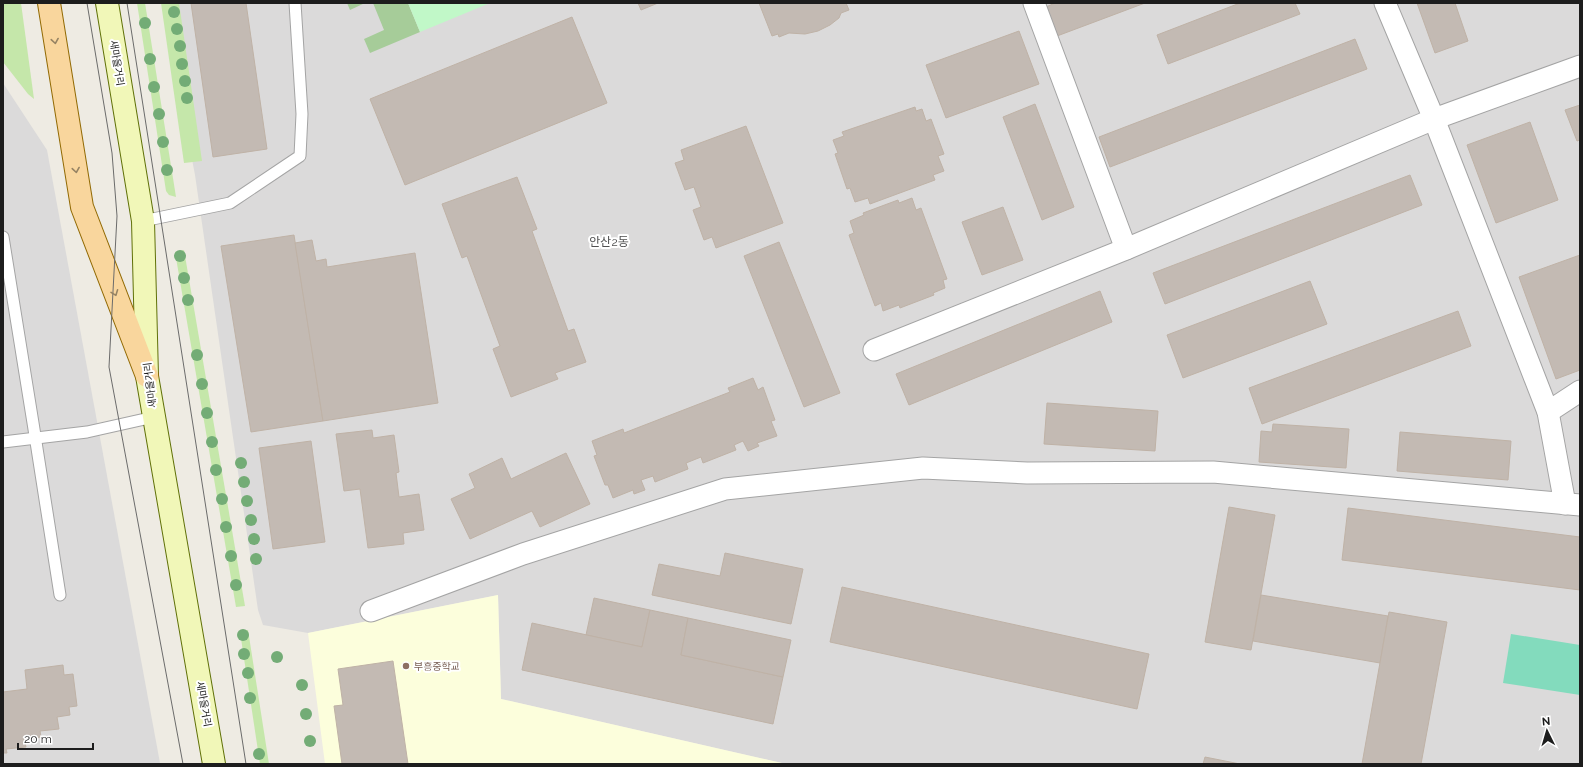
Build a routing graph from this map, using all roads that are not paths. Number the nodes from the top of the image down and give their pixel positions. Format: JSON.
{"nodes":[{"id":1,"x":49,"y":3,"type":"edge"},
{"id":2,"x":107,"y":3,"type":"edge"},
{"id":3,"x":295,"y":3,"type":"edge"},
{"id":4,"x":1034,"y":3,"type":"edge"},
{"id":5,"x":1385,"y":3,"type":"edge"},
{"id":6,"x":1580,"y":66,"type":"edge"},
{"id":7,"x":1434,"y":120,"type":"junction"},
{"id":8,"x":143,"y":221,"type":"junction"},
{"id":9,"x":3,"y":238,"type":"edge"},
{"id":10,"x":1126,"y":249,"type":"junction"},
{"id":11,"x":874,"y":350,"type":"dead end"},
{"id":12,"x":147,"y":376,"type":"junction"},
{"id":13,"x":1580,"y":391,"type":"edge"},
{"id":14,"x":1548,"y":412,"type":"junction"},
{"id":15,"x":154,"y":417,"type":"junction"},
{"id":16,"x":35,"y":438,"type":"junction"},
{"id":17,"x":3,"y":442,"type":"edge"},
{"id":18,"x":1572,"y":504,"type":"edge"},
{"id":19,"x":60,"y":595,"type":"dead end"},
{"id":20,"x":371,"y":611,"type":"dead end"},
{"id":21,"x":214,"y":764,"type":"edge"}],
"edges":[{"from":1,"to":12,"type":"main road","one_way":true},
{"from":2,"to":8,"type":"main road","name":"새마을거리"},
{"from":3,"to":8,"type":"lane"},
{"from":4,"to":10,"type":"street"},
{"from":5,"to":7,"type":"street"},
{"from":6,"to":7,"type":"street"},
{"from":7,"to":10,"type":"street"},
{"from":7,"to":14,"type":"street"},
{"from":8,"to":12,"type":"main road","name":"새마을거리"},
{"from":9,"to":16,"type":"lane"},
{"from":10,"to":11,"type":"street"},
{"from":12,"to":15,"type":"main road","name":"새마을거리"},
{"from":13,"to":14,"type":"street"},
{"from":14,"to":18,"type":"street"},
{"from":15,"to":16,"type":"lane"},
{"from":15,"to":21,"type":"main road","name":"새마을거리"},
{"from":16,"to":17,"type":"lane"},
{"from":16,"to":19,"type":"lane"},
{"from":18,"to":20,"type":"street"}]}
